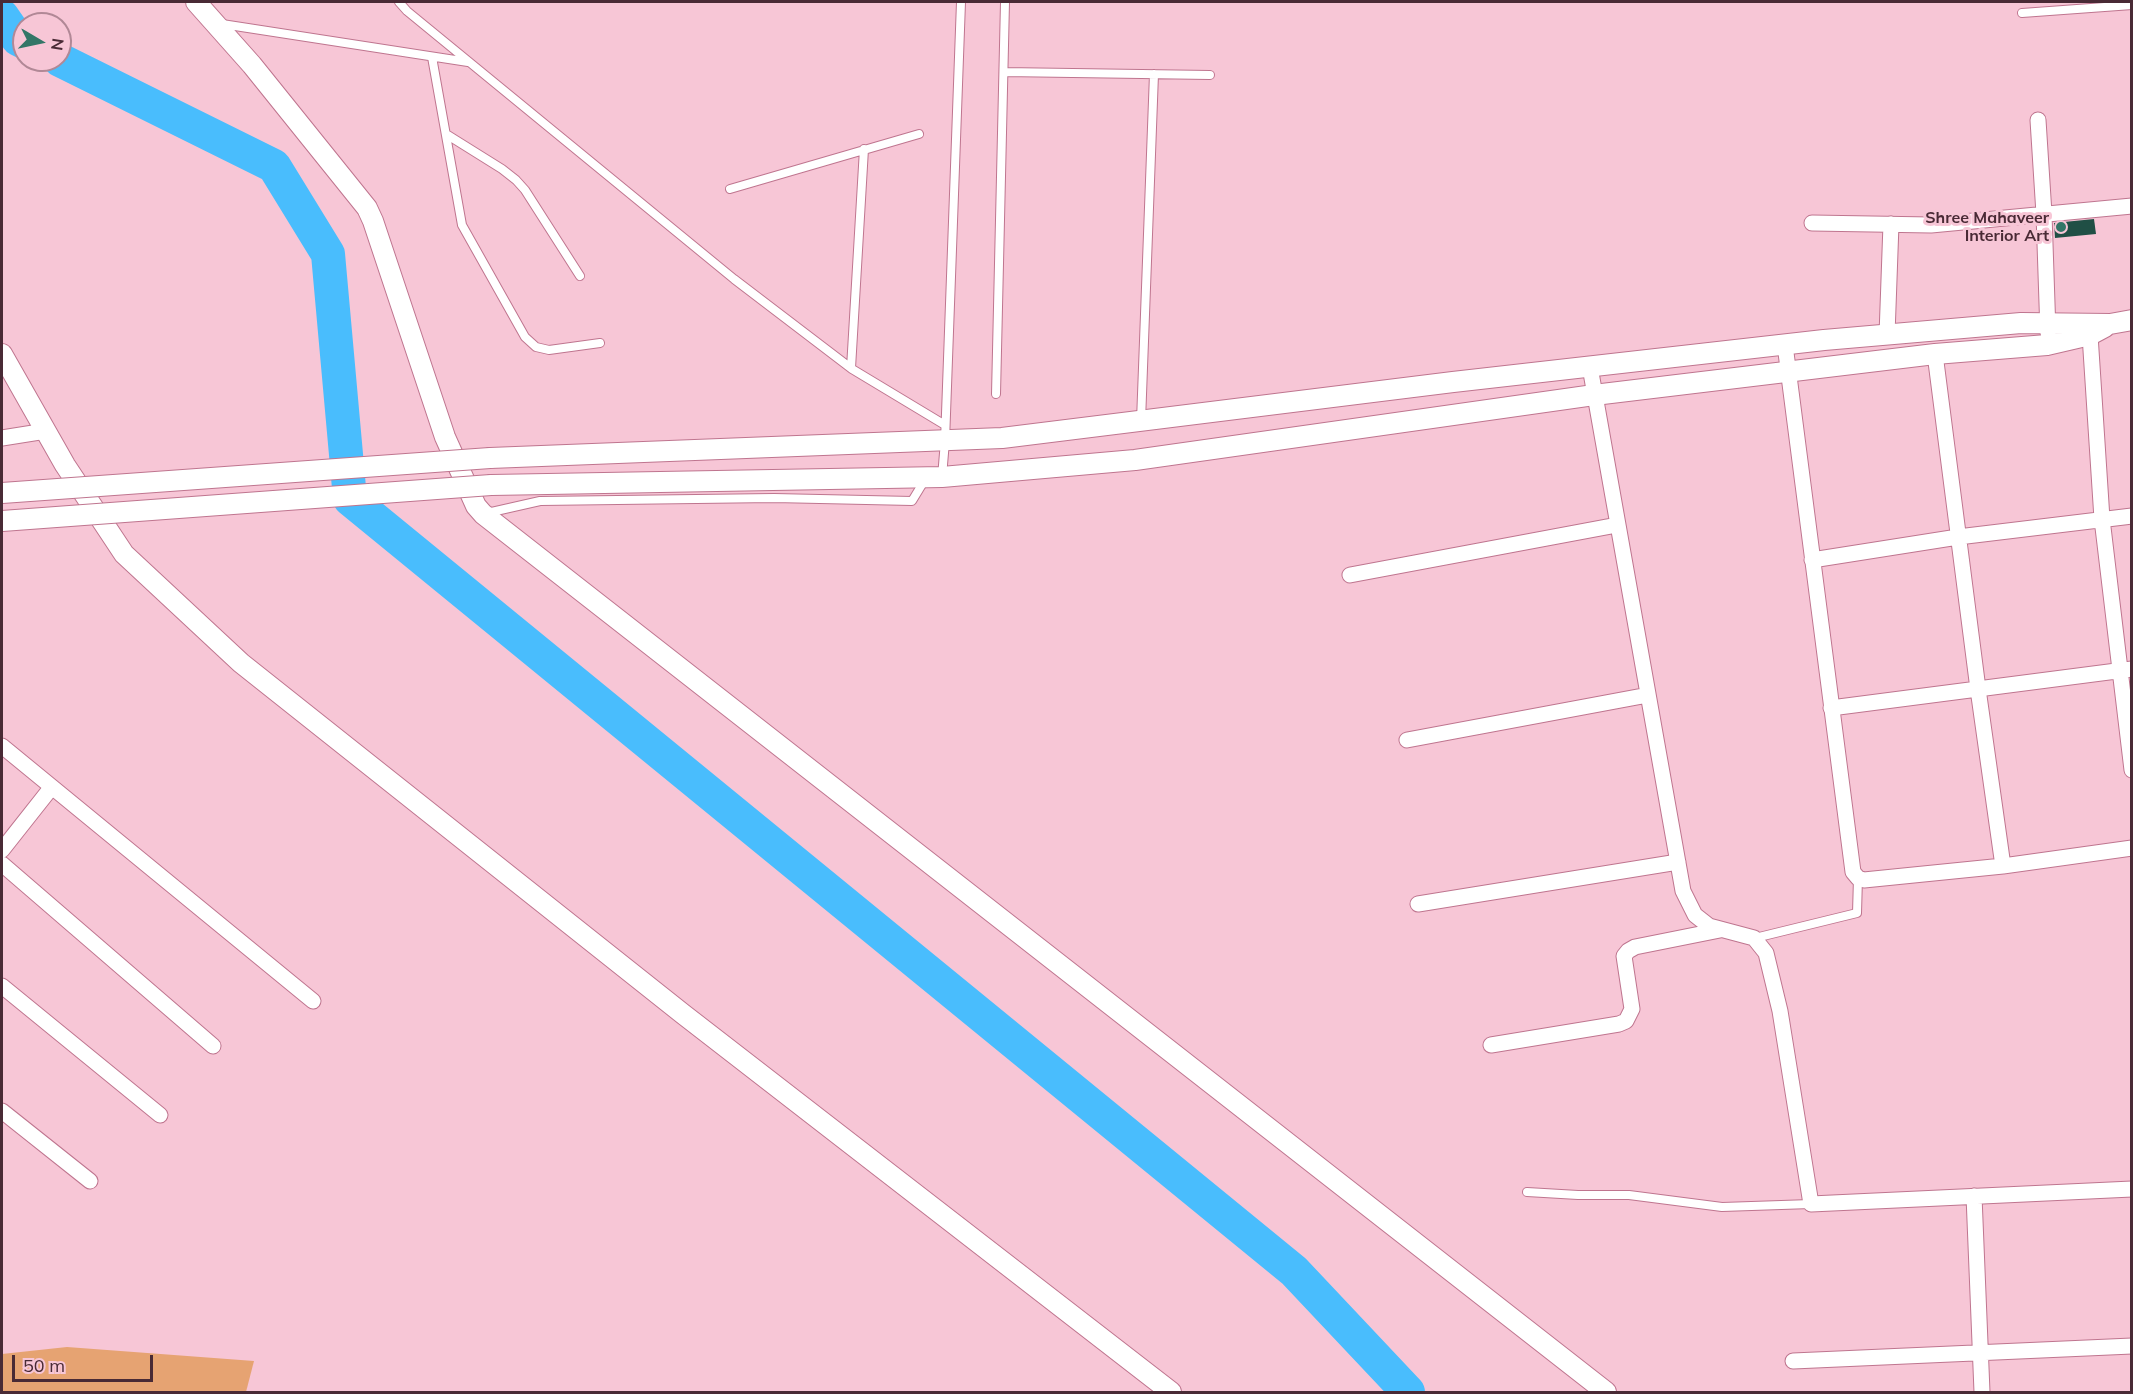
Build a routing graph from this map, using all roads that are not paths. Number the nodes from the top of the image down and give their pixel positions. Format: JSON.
{"nodes":[{"id":1,"x":196,"y":2,"type":"edge"},
{"id":2,"x":399,"y":2,"type":"edge"},
{"id":3,"x":961,"y":2,"type":"edge"},
{"id":4,"x":1005,"y":2,"type":"edge"},
{"id":5,"x":2132,"y":5,"type":"edge"},
{"id":6,"x":2022,"y":13,"type":"dead end"},
{"id":7,"x":216,"y":23,"type":"junction"},
{"id":8,"x":432,"y":57,"type":"junction"},
{"id":9,"x":470,"y":63,"type":"junction"},
{"id":10,"x":1004,"y":72,"type":"junction"},
{"id":11,"x":1154,"y":74,"type":"junction"},
{"id":12,"x":1210,"y":75,"type":"dead end"},
{"id":13,"x":2038,"y":120,"type":"dead end"},
{"id":14,"x":446,"y":134,"type":"junction"},
{"id":15,"x":919,"y":134,"type":"dead end"},
{"id":16,"x":864,"y":149,"type":"junction"},
{"id":17,"x":730,"y":189,"type":"dead end"},
{"id":18,"x":2132,"y":206,"type":"edge"},
{"id":19,"x":2044,"y":214,"type":"junction"},
{"id":20,"x":1812,"y":223,"type":"dead end"},
{"id":21,"x":1891,"y":224,"type":"junction"},
{"id":22,"x":580,"y":276,"type":"dead end"},
{"id":23,"x":2132,"y":320,"type":"edge"},
{"id":24,"x":2049,"y":322,"type":"junction"},
{"id":25,"x":2110,"y":324,"type":"junction"},
{"id":26,"x":1887,"y":335,"type":"junction"},
{"id":27,"x":2090,"y":335,"type":"junction"},
{"id":28,"x":600,"y":343,"type":"dead end"},
{"id":29,"x":1785,"y":345,"type":"junction"},
{"id":30,"x":2047,"y":345,"type":"junction"},
{"id":31,"x":2,"y":354,"type":"edge"},
{"id":32,"x":1935,"y":354,"type":"junction"},
{"id":33,"x":1590,"y":367,"type":"junction"},
{"id":34,"x":851,"y":368,"type":"junction"},
{"id":35,"x":1787,"y":371,"type":"junction"},
{"id":36,"x":996,"y":394,"type":"dead end"},
{"id":37,"x":1594,"y":395,"type":"junction"},
{"id":38,"x":1140,"y":421,"type":"junction"},
{"id":39,"x":46,"y":431,"type":"junction"},
{"id":40,"x":945,"y":433,"type":"junction"},
{"id":41,"x":2,"y":438,"type":"edge"},
{"id":42,"x":934,"y":477,"type":"junction"},
{"id":43,"x":2,"y":492,"type":"edge"},
{"id":44,"x":483,"y":514,"type":"junction"},
{"id":45,"x":2132,"y":516,"type":"edge"},
{"id":46,"x":2102,"y":519,"type":"junction"},
{"id":47,"x":2,"y":521,"type":"edge"},
{"id":48,"x":1617,"y":525,"type":"junction"},
{"id":49,"x":1958,"y":537,"type":"junction"},
{"id":50,"x":1812,"y":560,"type":"junction"},
{"id":51,"x":1350,"y":575,"type":"dead end"},
{"id":52,"x":2126,"y":670,"type":"edge"},
{"id":53,"x":1978,"y":689,"type":"junction"},
{"id":54,"x":1648,"y":695,"type":"junction"},
{"id":55,"x":1831,"y":708,"type":"junction"},
{"id":56,"x":1407,"y":740,"type":"dead end"},
{"id":57,"x":2,"y":746,"type":"edge"},
{"id":58,"x":2132,"y":770,"type":"edge"},
{"id":59,"x":51,"y":788,"type":"junction"},
{"id":60,"x":2132,"y":848,"type":"edge"},
{"id":61,"x":2,"y":850,"type":"edge"},
{"id":62,"x":1678,"y":862,"type":"junction"},
{"id":63,"x":2,"y":864,"type":"edge"},
{"id":64,"x":2003,"y":866,"type":"junction"},
{"id":65,"x":1858,"y":878,"type":"junction"},
{"id":66,"x":1418,"y":904,"type":"dead end"},
{"id":67,"x":1724,"y":929,"type":"junction"},
{"id":68,"x":1754,"y":938,"type":"junction"},
{"id":69,"x":2,"y":986,"type":"edge"},
{"id":70,"x":313,"y":1001,"type":"dead end"},
{"id":71,"x":1491,"y":1045,"type":"dead end"},
{"id":72,"x":213,"y":1046,"type":"dead end"},
{"id":73,"x":2,"y":1111,"type":"edge"},
{"id":74,"x":160,"y":1115,"type":"dead end"},
{"id":75,"x":90,"y":1181,"type":"dead end"},
{"id":76,"x":2132,"y":1189,"type":"edge"},
{"id":77,"x":1527,"y":1192,"type":"dead end"},
{"id":78,"x":1974,"y":1196,"type":"junction"},
{"id":79,"x":1811,"y":1204,"type":"junction"},
{"id":80,"x":2132,"y":1346,"type":"edge"},
{"id":81,"x":1979,"y":1353,"type":"junction"},
{"id":82,"x":1794,"y":1361,"type":"dead end"},
{"id":83,"x":1171,"y":1392,"type":"edge"},
{"id":84,"x":1606,"y":1392,"type":"edge"},
{"id":85,"x":1982,"y":1392,"type":"edge"}],
"edges":[{"from":1,"to":7,"type":"street"},
{"from":2,"to":9,"type":"lane"},
{"from":3,"to":40,"type":"lane"},
{"from":4,"to":10,"type":"lane"},
{"from":5,"to":6,"type":"lane"},
{"from":7,"to":8,"type":"lane"},
{"from":7,"to":44,"type":"street"},
{"from":8,"to":9,"type":"lane"},
{"from":8,"to":14,"type":"lane"},
{"from":9,"to":34,"type":"lane"},
{"from":10,"to":11,"type":"lane"},
{"from":10,"to":36,"type":"lane"},
{"from":11,"to":12,"type":"lane"},
{"from":11,"to":38,"type":"lane"},
{"from":13,"to":19,"type":"street"},
{"from":14,"to":22,"type":"lane"},
{"from":14,"to":28,"type":"lane"},
{"from":15,"to":16,"type":"lane"},
{"from":16,"to":17,"type":"lane"},
{"from":16,"to":34,"type":"lane"},
{"from":18,"to":19,"type":"street"},
{"from":19,"to":21,"type":"street"},
{"from":19,"to":24,"type":"street"},
{"from":20,"to":21,"type":"street"},
{"from":21,"to":26,"type":"street"},
{"from":23,"to":25,"type":"street"},
{"from":24,"to":25,"type":"street"},
{"from":24,"to":26,"type":"street"},
{"from":24,"to":30,"type":"street"},
{"from":25,"to":27,"type":"street"},
{"from":26,"to":29,"type":"street"},
{"from":27,"to":30,"type":"street"},
{"from":27,"to":46,"type":"street"},
{"from":29,"to":33,"type":"street"},
{"from":29,"to":35,"type":"street"},
{"from":30,"to":32,"type":"street"},
{"from":31,"to":39,"type":"street"},
{"from":32,"to":35,"type":"street"},
{"from":32,"to":49,"type":"street"},
{"from":33,"to":37,"type":"street"},
{"from":33,"to":38,"type":"street"},
{"from":34,"to":40,"type":"lane"},
{"from":35,"to":37,"type":"street"},
{"from":35,"to":50,"type":"street"},
{"from":37,"to":42,"type":"street"},
{"from":37,"to":48,"type":"street"},
{"from":38,"to":40,"type":"street"},
{"from":39,"to":41,"type":"street"},
{"from":39,"to":83,"type":"street"},
{"from":40,"to":42,"type":"lane"},
{"from":40,"to":43,"type":"street","bridge":true},
{"from":42,"to":44,"type":"lane"},
{"from":42,"to":47,"type":"street","bridge":true},
{"from":44,"to":84,"type":"street"},
{"from":45,"to":46,"type":"street"},
{"from":46,"to":49,"type":"street"},
{"from":46,"to":52,"type":"street"},
{"from":48,"to":51,"type":"street"},
{"from":48,"to":54,"type":"street"},
{"from":49,"to":50,"type":"street"},
{"from":49,"to":53,"type":"street"},
{"from":50,"to":55,"type":"street"},
{"from":52,"to":53,"type":"street"},
{"from":52,"to":58,"type":"street"},
{"from":53,"to":55,"type":"street"},
{"from":53,"to":64,"type":"street"},
{"from":54,"to":56,"type":"street"},
{"from":54,"to":62,"type":"street"},
{"from":55,"to":65,"type":"street"},
{"from":57,"to":59,"type":"street"},
{"from":59,"to":61,"type":"street"},
{"from":59,"to":70,"type":"street"},
{"from":60,"to":64,"type":"street"},
{"from":62,"to":66,"type":"street"},
{"from":62,"to":67,"type":"street"},
{"from":63,"to":72,"type":"street"},
{"from":64,"to":65,"type":"street"},
{"from":65,"to":68,"type":"lane"},
{"from":67,"to":68,"type":"street"},
{"from":67,"to":71,"type":"street"},
{"from":68,"to":79,"type":"street"},
{"from":69,"to":74,"type":"street"},
{"from":73,"to":75,"type":"street"},
{"from":76,"to":78,"type":"street"},
{"from":77,"to":79,"type":"lane"},
{"from":78,"to":79,"type":"street"},
{"from":78,"to":81,"type":"street"},
{"from":80,"to":81,"type":"street"},
{"from":81,"to":82,"type":"street"},
{"from":81,"to":85,"type":"street"}]}
